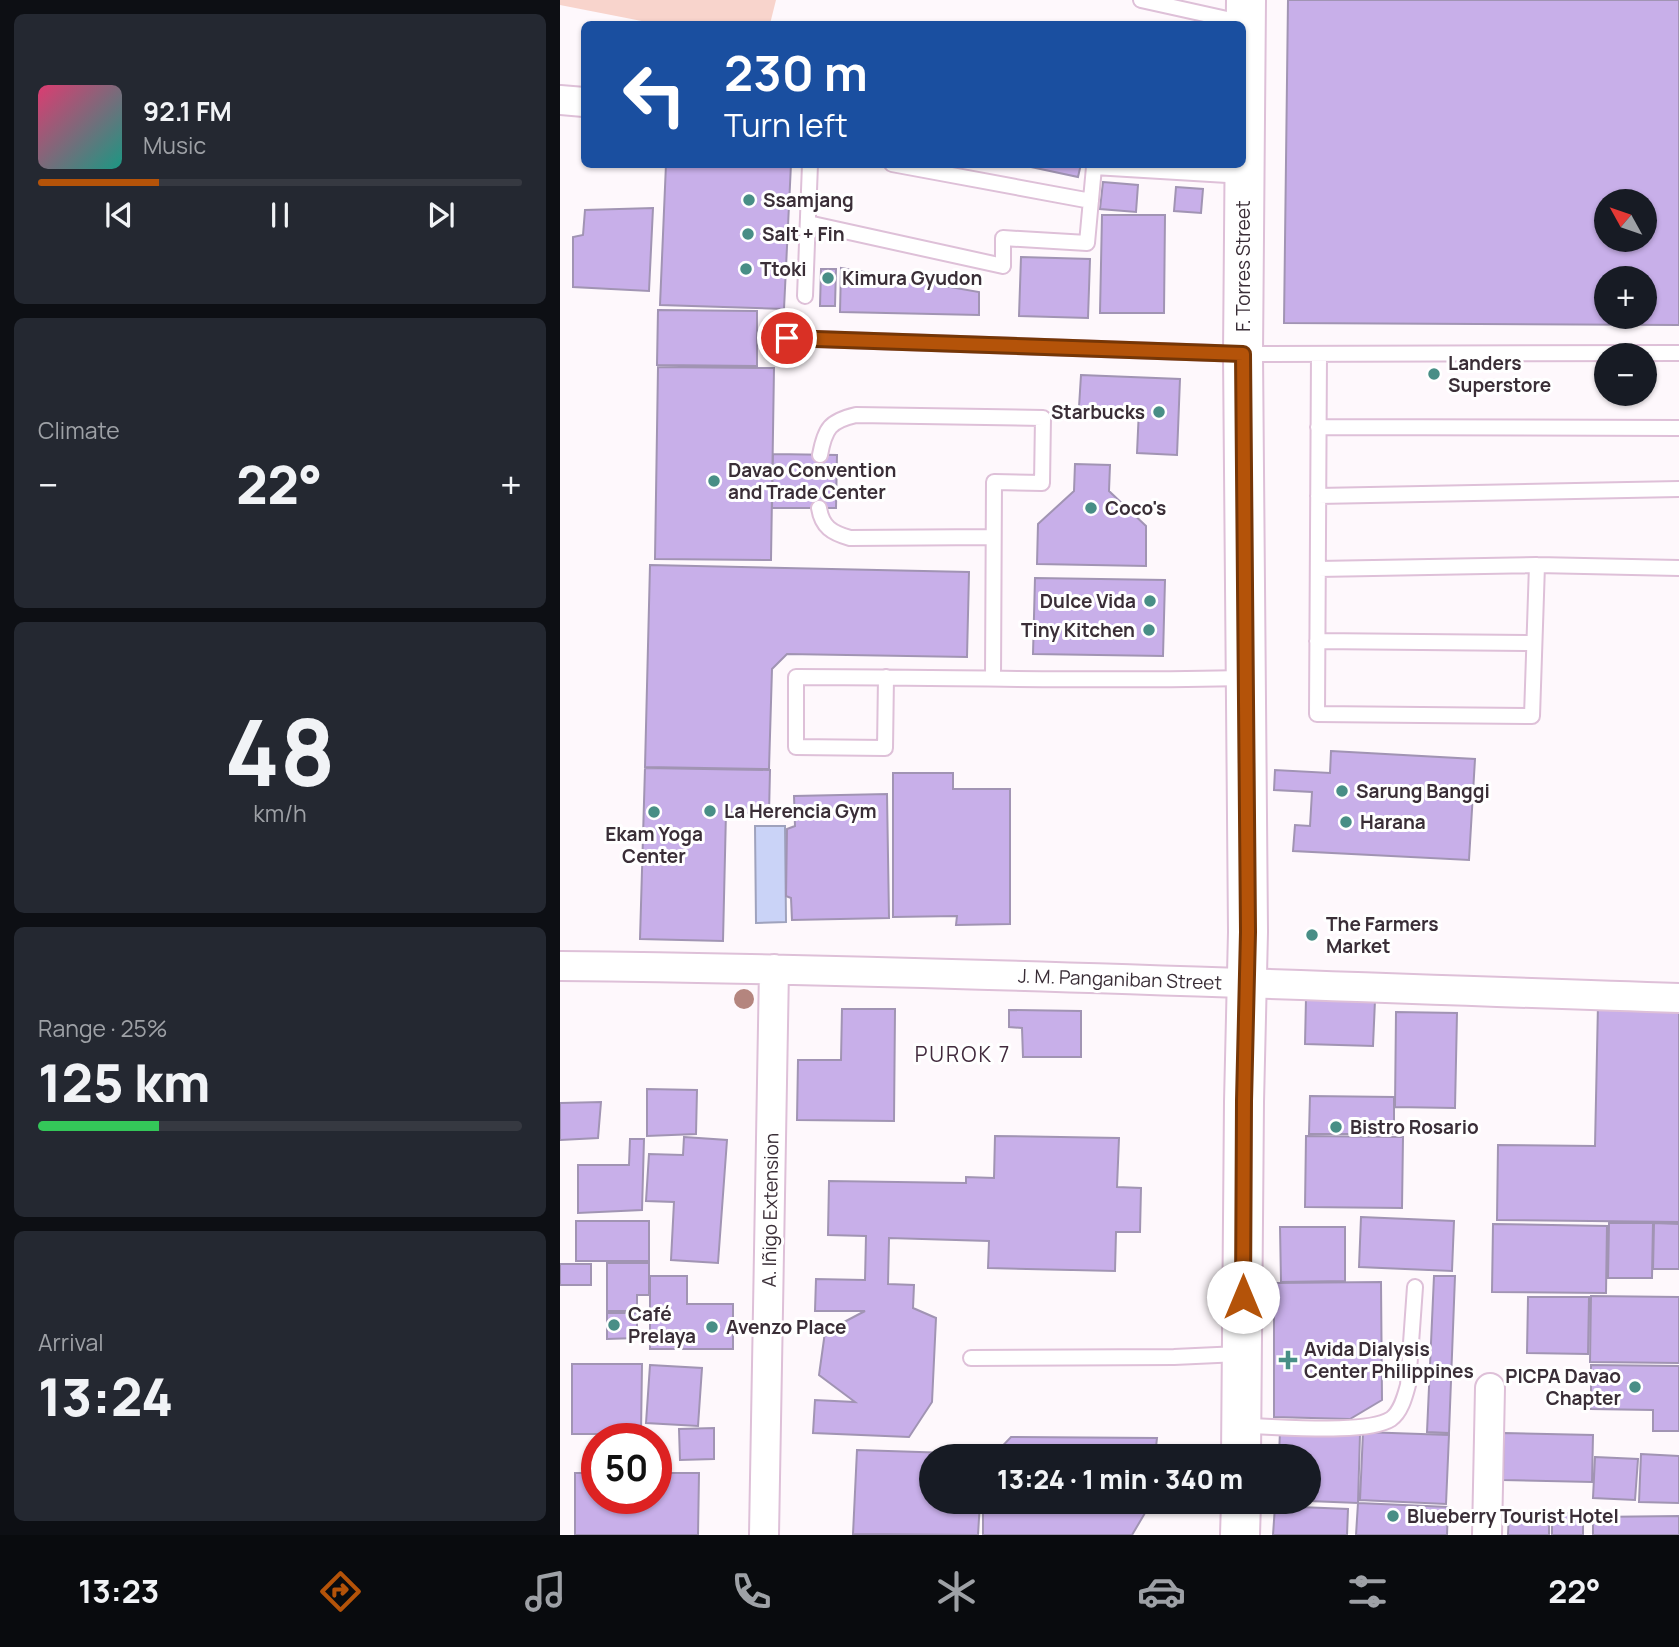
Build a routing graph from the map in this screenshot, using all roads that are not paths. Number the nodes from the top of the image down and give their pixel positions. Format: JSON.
{"nodes":[{"id":1,"x":1149,"y":1,"type":"edge"},
{"id":2,"x":1246,"y":12,"type":"edge"},
{"id":3,"x":560,"y":100,"type":"edge"},
{"id":4,"x":581,"y":103,"type":"edge"},
{"id":5,"x":810,"y":168,"type":"edge"},
{"id":6,"x":914,"y":168,"type":"edge"},
{"id":7,"x":1094,"y":168,"type":"edge"},
{"id":8,"x":1111,"y":168,"type":"edge"},
{"id":9,"x":1244,"y":168,"type":"edge"},
{"id":10,"x":1244,"y":176,"type":"junction"},
{"id":11,"x":1091,"y":201,"type":"junction"},
{"id":12,"x":808,"y":223,"type":"junction"},
{"id":13,"x":805,"y":296,"type":"dead end"},
{"id":14,"x":787,"y":338,"type":"dead end"},
{"id":15,"x":1679,"y":353,"type":"edge"},
{"id":16,"x":1243,"y":354,"type":"junction"},
{"id":17,"x":1319,"y":354,"type":"junction"},
{"id":18,"x":1318,"y":427,"type":"junction"},
{"id":19,"x":1679,"y":428,"type":"edge"},
{"id":20,"x":820,"y":455,"type":"dead end"},
{"id":21,"x":1679,"y":489,"type":"edge"},
{"id":22,"x":1318,"y":496,"type":"junction"},
{"id":23,"x":819,"y":508,"type":"dead end"},
{"id":24,"x":992,"y":537,"type":"junction"},
{"id":25,"x":1537,"y":565,"type":"junction"},
{"id":26,"x":1679,"y":568,"type":"edge"},
{"id":27,"x":1318,"y":569,"type":"junction"},
{"id":28,"x":1317,"y":641,"type":"junction"},
{"id":29,"x":1534,"y":643,"type":"junction"},
{"id":30,"x":886,"y":677,"type":"junction"},
{"id":31,"x":993,"y":678,"type":"junction"},
{"id":32,"x":1245,"y":678,"type":"junction"},
{"id":33,"x":560,"y":967,"type":"edge"},
{"id":34,"x":774,"y":969,"type":"junction"},
{"id":35,"x":1247,"y":984,"type":"junction"},
{"id":36,"x":1679,"y":998,"type":"edge"},
{"id":37,"x":1415,"y":1287,"type":"dead end"},
{"id":38,"x":1242,"y":1353,"type":"junction"},
{"id":39,"x":971,"y":1358,"type":"dead end"},
{"id":40,"x":1490,"y":1388,"type":"dead end"},
{"id":41,"x":1241,"y":1441,"type":"edge"},
{"id":42,"x":1241,"y":1514,"type":"edge"},
{"id":43,"x":764,"y":1535,"type":"edge"},
{"id":44,"x":1240,"y":1535,"type":"edge"},
{"id":45,"x":1487,"y":1535,"type":"edge"}],
"edges":[{"from":1,"to":2,"type":"lane"},
{"from":3,"to":4,"type":"street"},
{"from":5,"to":12,"type":"lane"},
{"from":6,"to":11,"type":"lane"},
{"from":7,"to":11,"type":"lane"},
{"from":8,"to":10,"type":"lane"},
{"from":9,"to":10,"type":"main road","name":"F. Torres Street"},
{"from":10,"to":16,"type":"main road","name":"F. Torres Street"},
{"from":11,"to":12,"type":"lane"},
{"from":12,"to":13,"type":"lane"},
{"from":14,"to":16,"type":"lane"},
{"from":15,"to":17,"type":"lane"},
{"from":16,"to":17,"type":"lane"},
{"from":16,"to":32,"type":"main road","name":"F. Torres Street"},
{"from":17,"to":18,"type":"lane"},
{"from":18,"to":19,"type":"lane"},
{"from":18,"to":22,"type":"lane"},
{"from":20,"to":24,"type":"lane"},
{"from":21,"to":22,"type":"lane"},
{"from":22,"to":27,"type":"lane"},
{"from":23,"to":24,"type":"lane"},
{"from":24,"to":31,"type":"lane"},
{"from":25,"to":26,"type":"lane"},
{"from":25,"to":27,"type":"lane"},
{"from":25,"to":29,"type":"lane"},
{"from":27,"to":28,"type":"lane"},
{"from":28,"to":29,"type":"lane"},
{"from":28,"to":29,"type":"lane"},
{"from":30,"to":30,"type":"lane"},
{"from":30,"to":31,"type":"lane"},
{"from":31,"to":32,"type":"lane"},
{"from":32,"to":35,"type":"main road","name":"F. Torres Street"},
{"from":33,"to":34,"type":"street","name":"J. M. Panganiban Street"},
{"from":34,"to":35,"type":"street","name":"J. M. Panganiban Street"},
{"from":34,"to":43,"type":"street","name":"A. Iñigo Extension"},
{"from":35,"to":36,"type":"street","name":"J. M. Panganiban Street"},
{"from":35,"to":38,"type":"main road","name":"F. Torres Street"},
{"from":37,"to":41,"type":"lane"},
{"from":38,"to":39,"type":"lane"},
{"from":38,"to":41,"type":"main road","name":"F. Torres Street"},
{"from":40,"to":45,"type":"street"},
{"from":42,"to":44,"type":"main road"}]}
